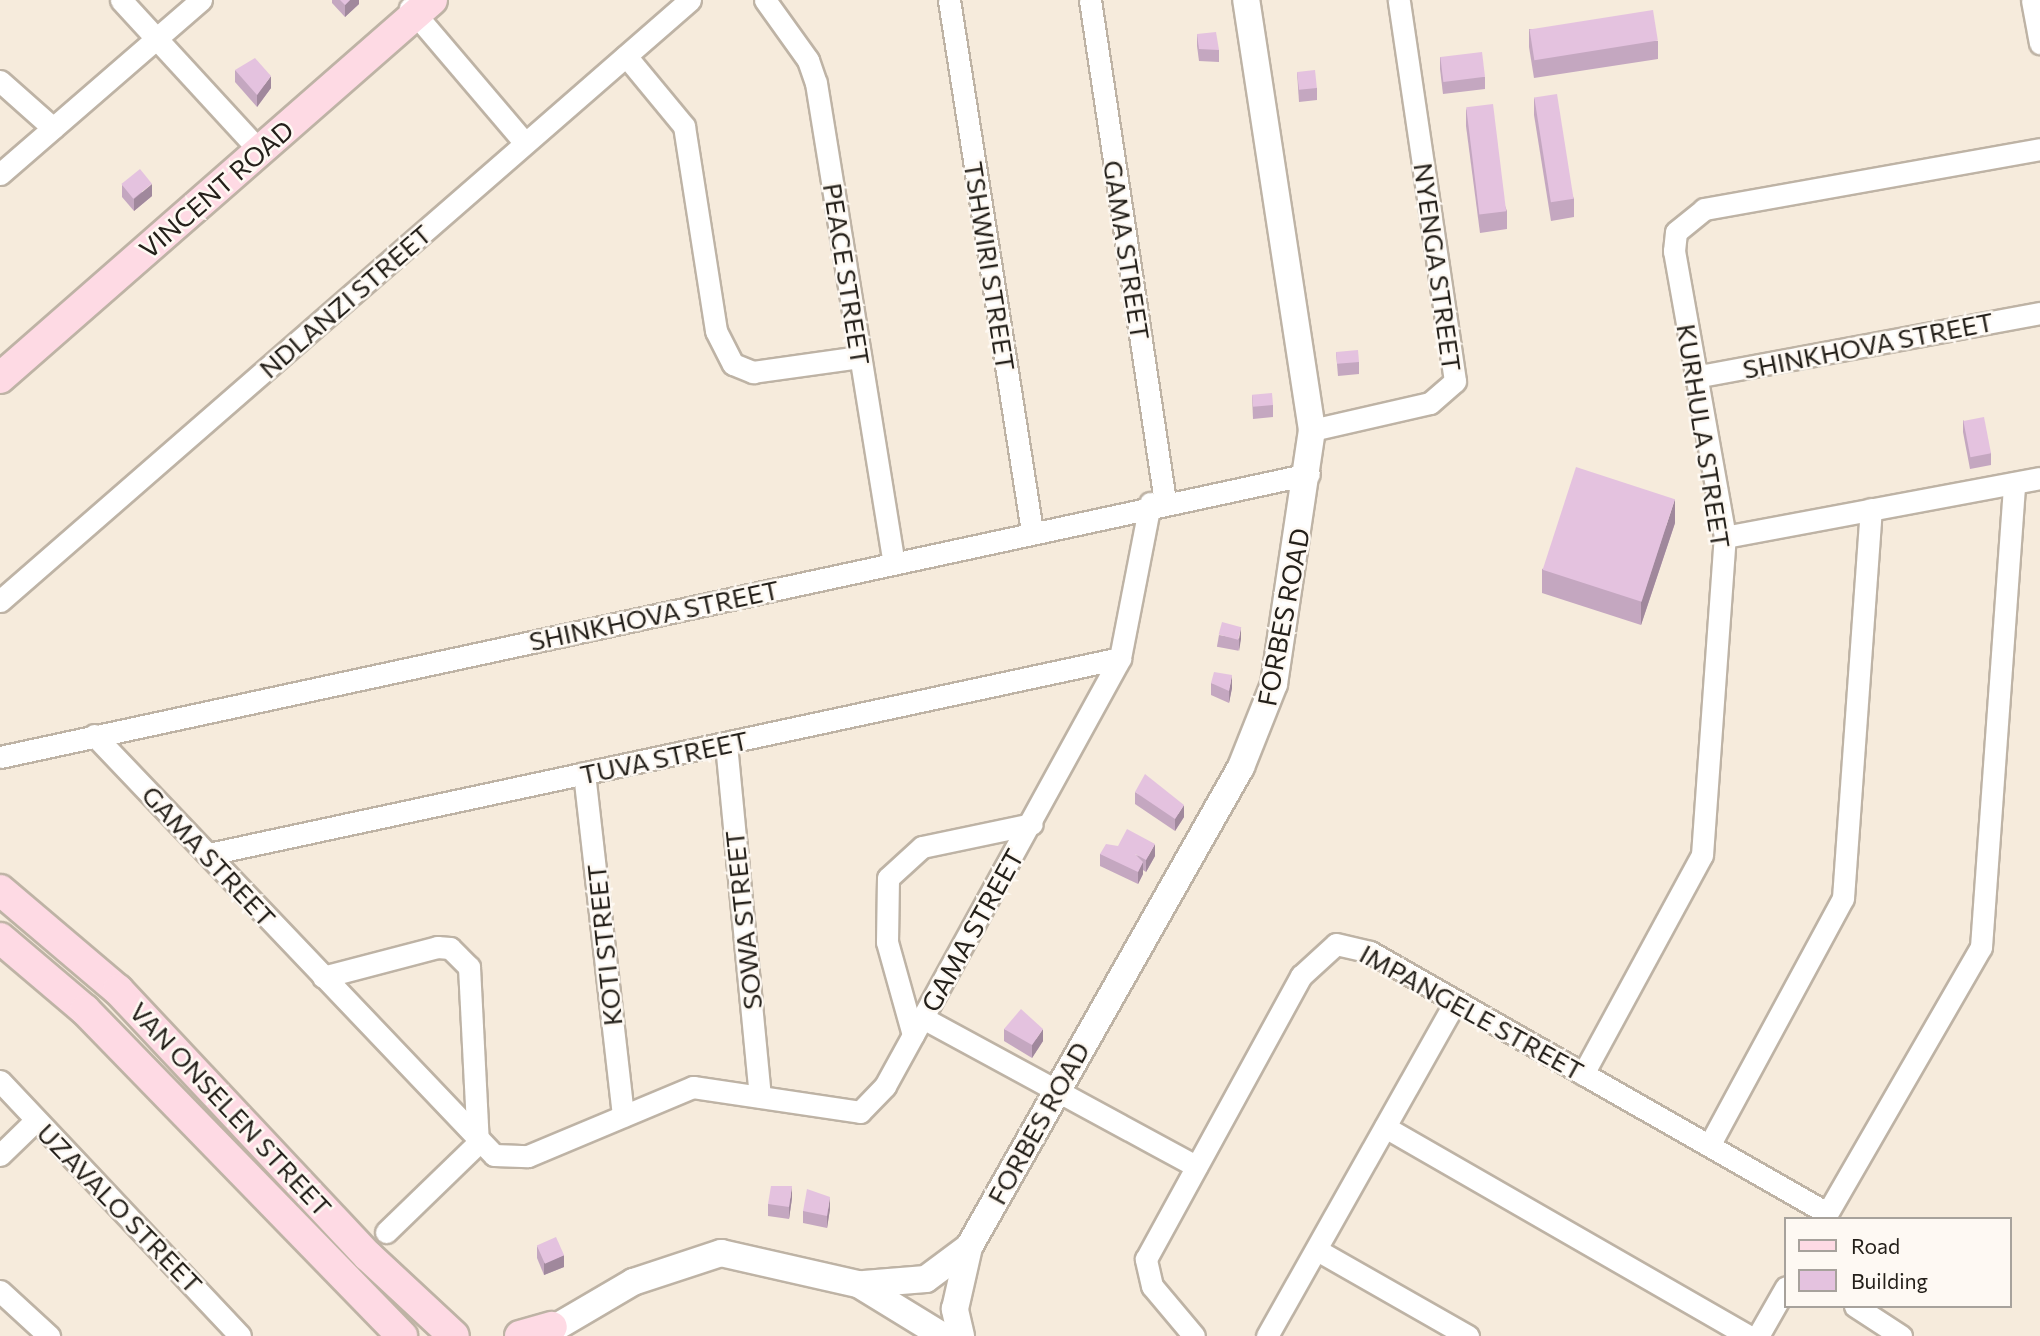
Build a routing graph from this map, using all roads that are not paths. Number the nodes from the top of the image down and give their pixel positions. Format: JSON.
{"nodes":[{"id":1,"x":121,"y":0,"type":"edge"},
{"id":2,"x":201,"y":0,"type":"edge"},
{"id":3,"x":690,"y":0,"type":"edge"},
{"id":4,"x":765,"y":0,"type":"edge"},
{"id":5,"x":949,"y":0,"type":"edge"},
{"id":6,"x":1090,"y":0,"type":"edge"},
{"id":7,"x":1246,"y":0,"type":"edge"},
{"id":8,"x":1399,"y":0,"type":"edge"},
{"id":9,"x":2032,"y":0,"type":"edge"},
{"id":10,"x":419,"y":6,"type":"edge"},
{"id":11,"x":160,"y":36,"type":"junction"},
{"id":12,"x":2040,"y":43,"type":"edge"},
{"id":13,"x":626,"y":56,"type":"junction"},
{"id":14,"x":0,"y":81,"type":"edge"},
{"id":15,"x":53,"y":128,"type":"junction"},
{"id":16,"x":525,"y":144,"type":"junction"},
{"id":17,"x":257,"y":147,"type":"junction"},
{"id":18,"x":2040,"y":149,"type":"edge"},
{"id":19,"x":0,"y":174,"type":"edge"},
{"id":20,"x":2040,"y":313,"type":"edge"},
{"id":21,"x":860,"y":357,"type":"junction"},
{"id":22,"x":0,"y":365,"type":"edge"},
{"id":23,"x":1695,"y":377,"type":"junction"},
{"id":24,"x":0,"y":378,"type":"edge"},
{"id":25,"x":1312,"y":430,"type":"junction"},
{"id":26,"x":1309,"y":474,"type":"junction"},
{"id":27,"x":2040,"y":478,"type":"edge"},
{"id":28,"x":2014,"y":483,"type":"junction"},
{"id":29,"x":1158,"y":502,"type":"junction"},
{"id":30,"x":1871,"y":509,"type":"junction"},
{"id":31,"x":1032,"y":531,"type":"junction"},
{"id":32,"x":1724,"y":537,"type":"junction"},
{"id":33,"x":894,"y":562,"type":"junction"},
{"id":34,"x":0,"y":601,"type":"edge"},
{"id":35,"x":1119,"y":658,"type":"junction"},
{"id":36,"x":94,"y":736,"type":"junction"},
{"id":37,"x":726,"y":744,"type":"junction"},
{"id":38,"x":0,"y":757,"type":"edge"},
{"id":39,"x":584,"y":773,"type":"junction"},
{"id":40,"x":1032,"y":824,"type":"junction"},
{"id":41,"x":209,"y":854,"type":"junction"},
{"id":42,"x":0,"y":890,"type":"edge"},
{"id":43,"x":4,"y":949,"type":"edge"},
{"id":44,"x":323,"y":977,"type":"junction"},
{"id":45,"x":1455,"y":1002,"type":"junction"},
{"id":46,"x":918,"y":1027,"type":"junction"},
{"id":47,"x":1583,"y":1074,"type":"junction"},
{"id":48,"x":0,"y":1081,"type":"edge"},
{"id":49,"x":1056,"y":1091,"type":"junction"},
{"id":50,"x":760,"y":1096,"type":"junction"},
{"id":51,"x":624,"y":1116,"type":"junction"},
{"id":52,"x":36,"y":1120,"type":"junction"},
{"id":53,"x":1385,"y":1127,"type":"junction"},
{"id":54,"x":478,"y":1143,"type":"junction"},
{"id":55,"x":1710,"y":1144,"type":"junction"},
{"id":56,"x":0,"y":1155,"type":"edge"},
{"id":57,"x":1196,"y":1166,"type":"junction"},
{"id":58,"x":1825,"y":1216,"type":"edge"},
{"id":59,"x":386,"y":1232,"type":"dead end"},
{"id":60,"x":969,"y":1247,"type":"junction"},
{"id":61,"x":1317,"y":1250,"type":"junction"},
{"id":62,"x":858,"y":1284,"type":"junction"},
{"id":63,"x":1784,"y":1290,"type":"edge"},
{"id":64,"x":0,"y":1292,"type":"edge"},
{"id":65,"x":1858,"y":1308,"type":"edge"},
{"id":66,"x":546,"y":1331,"type":"edge"},
{"id":67,"x":455,"y":1335,"type":"edge"},
{"id":68,"x":49,"y":1336,"type":"edge"},
{"id":69,"x":240,"y":1336,"type":"edge"},
{"id":70,"x":402,"y":1336,"type":"edge"},
{"id":71,"x":520,"y":1336,"type":"edge"},
{"id":72,"x":943,"y":1336,"type":"edge"},
{"id":73,"x":961,"y":1336,"type":"edge"},
{"id":74,"x":1194,"y":1336,"type":"edge"},
{"id":75,"x":1268,"y":1336,"type":"edge"},
{"id":76,"x":1468,"y":1336,"type":"edge"},
{"id":77,"x":1749,"y":1336,"type":"edge"},
{"id":78,"x":1758,"y":1336,"type":"edge"},
{"id":79,"x":1901,"y":1336,"type":"edge"}],
"edges":[{"from":1,"to":11,"type":"street"},
{"from":2,"to":11,"type":"street"},
{"from":3,"to":13,"type":"street","name":"NDLANZI STREET"},
{"from":4,"to":21,"type":"street","name":"PEACE STREET"},
{"from":5,"to":31,"type":"street","name":"TSHWIRI STREET"},
{"from":6,"to":29,"type":"street","name":"GAMA STREET"},
{"from":7,"to":25,"type":"street","name":"FORBES ROAD"},
{"from":8,"to":25,"type":"street","name":"NYENGA STREET"},
{"from":9,"to":12,"type":"street"},
{"from":10,"to":16,"type":"street"},
{"from":10,"to":17,"type":"main road","name":"VINCENT ROAD"},
{"from":11,"to":15,"type":"street"},
{"from":11,"to":17,"type":"street"},
{"from":13,"to":16,"type":"street","name":"NDLANZI STREET"},
{"from":13,"to":21,"type":"street"},
{"from":14,"to":15,"type":"street"},
{"from":15,"to":19,"type":"street"},
{"from":16,"to":34,"type":"street","name":"NDLANZI STREET"},
{"from":17,"to":22,"type":"main road","name":"VINCENT ROAD"},
{"from":17,"to":24,"type":"main road","name":"VINCENT ROAD"},
{"from":18,"to":23,"type":"street","name":"KURHULA STREET"},
{"from":20,"to":23,"type":"street","name":"SHINKHOVA STREET"},
{"from":21,"to":33,"type":"street","name":"PEACE STREET"},
{"from":23,"to":32,"type":"street","name":"KURHULA STREET"},
{"from":25,"to":26,"type":"street","name":"FORBES ROAD"},
{"from":26,"to":29,"type":"street","name":"SHINKHOVA STREET"},
{"from":26,"to":49,"type":"street","name":"FORBES ROAD"},
{"from":27,"to":28,"type":"street"},
{"from":28,"to":30,"type":"street"},
{"from":28,"to":58,"type":"street"},
{"from":29,"to":31,"type":"street","name":"SHINKHOVA STREET"},
{"from":29,"to":35,"type":"street","name":"GAMA STREET"},
{"from":30,"to":32,"type":"street"},
{"from":30,"to":55,"type":"street"},
{"from":31,"to":33,"type":"street","name":"SHINKHOVA STREET"},
{"from":32,"to":47,"type":"street","name":"KURHULA STREET"},
{"from":33,"to":36,"type":"street","name":"SHINKHOVA STREET"},
{"from":35,"to":37,"type":"street","name":"TUVA STREET"},
{"from":35,"to":40,"type":"street","name":"GAMA STREET"},
{"from":36,"to":38,"type":"street","name":"SHINKHOVA STREET"},
{"from":36,"to":41,"type":"street","name":"GAMA STREET"},
{"from":37,"to":39,"type":"street","name":"TUVA STREET"},
{"from":37,"to":50,"type":"street","name":"SOWA STREET"},
{"from":39,"to":41,"type":"street","name":"TUVA STREET"},
{"from":39,"to":51,"type":"street","name":"KOTI STREET"},
{"from":40,"to":46,"type":"street","name":"GAMA STREET"},
{"from":40,"to":46,"type":"street","name":"GAMA STREET"},
{"from":41,"to":44,"type":"street","name":"GAMA STREET"},
{"from":42,"to":67,"type":"main road","name":"VAN ONSELEN STREET"},
{"from":43,"to":70,"type":"main road","name":"VAN ONSELEN STREET"},
{"from":44,"to":54,"type":"street","name":"GAMA STREET"},
{"from":44,"to":54,"type":"street"},
{"from":45,"to":47,"type":"street","name":"IMPANGELE STREET"},
{"from":45,"to":53,"type":"street"},
{"from":45,"to":57,"type":"street","name":"IMPANGELE STREET"},
{"from":46,"to":49,"type":"street"},
{"from":46,"to":50,"type":"street","name":"GAMA STREET"},
{"from":47,"to":55,"type":"street","name":"IMPANGELE STREET"},
{"from":48,"to":52,"type":"street","name":"UZAVALO STREET"},
{"from":49,"to":57,"type":"street"},
{"from":49,"to":60,"type":"street","name":"FORBES ROAD"},
{"from":50,"to":51,"type":"street","name":"GAMA STREET"},
{"from":51,"to":54,"type":"street","name":"GAMA STREET"},
{"from":52,"to":56,"type":"street"},
{"from":52,"to":69,"type":"street","name":"UZAVALO STREET"},
{"from":53,"to":61,"type":"street"},
{"from":53,"to":77,"type":"street"},
{"from":54,"to":59,"type":"street"},
{"from":55,"to":58,"type":"street","name":"IMPANGELE STREET"},
{"from":57,"to":74,"type":"street","name":"IMPANGELE STREET"},
{"from":60,"to":62,"type":"street","name":"FORBES ROAD"},
{"from":60,"to":73,"type":"street","name":"FORBES ROAD"},
{"from":61,"to":75,"type":"street"},
{"from":61,"to":76,"type":"street"},
{"from":62,"to":66,"type":"street"},
{"from":62,"to":72,"type":"street"},
{"from":63,"to":78,"type":"street"},
{"from":64,"to":68,"type":"street"},
{"from":65,"to":79,"type":"street"},
{"from":66,"to":71,"type":"main road"}]}
